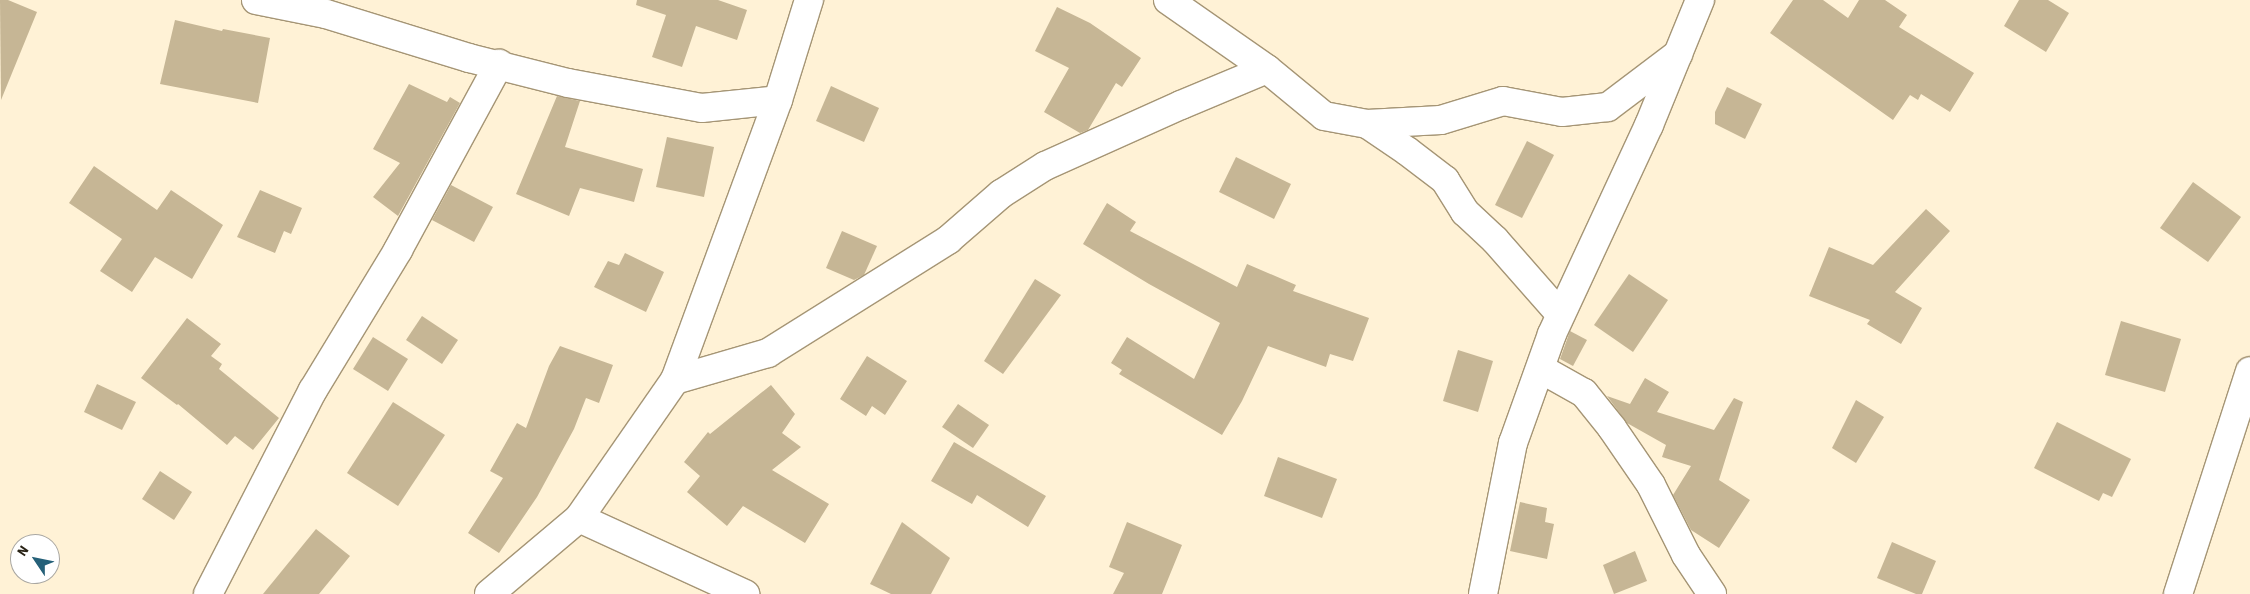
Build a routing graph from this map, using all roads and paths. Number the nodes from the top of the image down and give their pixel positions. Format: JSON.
{"nodes":[{"id":1,"x":256,"y":0,"type":"edge"},
{"id":2,"x":809,"y":0,"type":"edge"},
{"id":3,"x":1168,"y":0,"type":"edge"},
{"id":4,"x":1700,"y":0,"type":"edge"},
{"id":5,"x":1678,"y":54,"type":"junction"},
{"id":6,"x":499,"y":64,"type":"junction"},
{"id":7,"x":1267,"y":69,"type":"junction"},
{"id":8,"x":778,"y":100,"type":"junction"},
{"id":9,"x":1367,"y":124,"type":"junction"},
{"id":10,"x":1560,"y":314,"type":"junction"},
{"id":11,"x":1541,"y":370,"type":"junction"},
{"id":12,"x":2250,"y":370,"type":"edge"},
{"id":13,"x":675,"y":380,"type":"junction"},
{"id":14,"x":578,"y":518,"type":"junction"},
{"id":15,"x":208,"y":594,"type":"edge"},
{"id":16,"x":489,"y":594,"type":"edge"},
{"id":17,"x":745,"y":594,"type":"edge"},
{"id":18,"x":1483,"y":594,"type":"edge"},
{"id":19,"x":1712,"y":594,"type":"edge"},
{"id":20,"x":2178,"y":594,"type":"edge"}],
"edges":[{"from":1,"to":6,"type":"street"},
{"from":2,"to":8,"type":"street"},
{"from":3,"to":7,"type":"street"},
{"from":4,"to":5,"type":"street"},
{"from":5,"to":9,"type":"street"},
{"from":5,"to":10,"type":"street"},
{"from":6,"to":8,"type":"street"},
{"from":6,"to":15,"type":"street"},
{"from":7,"to":9,"type":"street"},
{"from":7,"to":13,"type":"street"},
{"from":8,"to":13,"type":"street"},
{"from":9,"to":10,"type":"street"},
{"from":10,"to":11,"type":"street"},
{"from":11,"to":18,"type":"street"},
{"from":11,"to":19,"type":"street"},
{"from":12,"to":20,"type":"street"},
{"from":13,"to":14,"type":"street"},
{"from":14,"to":16,"type":"street"},
{"from":14,"to":17,"type":"street"}]}
